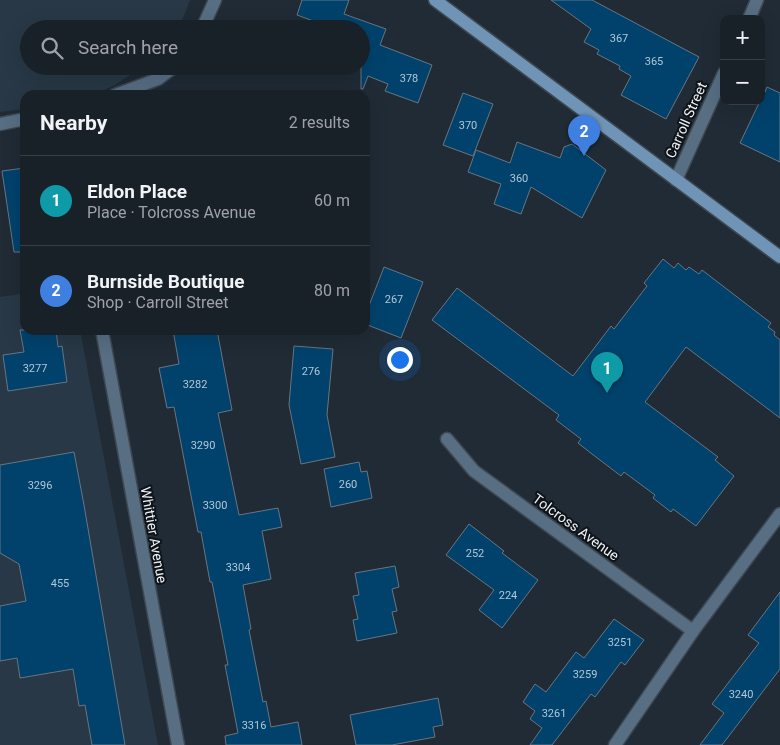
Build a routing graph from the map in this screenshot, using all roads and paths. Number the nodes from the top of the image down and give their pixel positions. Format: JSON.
{"nodes":[{"id":1,"x":215,"y":0,"type":"edge"},
{"id":2,"x":435,"y":0,"type":"edge"},
{"id":3,"x":757,"y":0,"type":"edge"},
{"id":4,"x":750,"y":15,"type":"edge"},
{"id":5,"x":206,"y":20,"type":"edge"},
{"id":6,"x":163,"y":75,"type":"edge"},
{"id":7,"x":720,"y":81,"type":"edge"},
{"id":8,"x":128,"y":90,"type":"edge"},
{"id":9,"x":20,"y":120,"type":"edge"},
{"id":10,"x":0,"y":124,"type":"edge"},
{"id":11,"x":676,"y":180,"type":"junction"},
{"id":12,"x":780,"y":257,"type":"edge"},
{"id":13,"x":103,"y":335,"type":"edge"},
{"id":14,"x":448,"y":439,"type":"dead end"},
{"id":15,"x":780,"y":514,"type":"edge"},
{"id":16,"x":693,"y":632,"type":"junction"},
{"id":17,"x":178,"y":745,"type":"edge"},
{"id":18,"x":616,"y":745,"type":"edge"}],
"edges":[{"from":1,"to":5,"type":"street"},
{"from":2,"to":11,"type":"main road"},
{"from":3,"to":4,"type":"street"},
{"from":6,"to":8,"type":"street"},
{"from":7,"to":11,"type":"street","name":"Carroll Street"},
{"from":9,"to":10,"type":"street"},
{"from":11,"to":12,"type":"main road"},
{"from":13,"to":17,"type":"street","name":"Whittier Avenue"},
{"from":14,"to":16,"type":"street","name":"Tolcross Avenue"},
{"from":15,"to":16,"type":"street"},
{"from":16,"to":18,"type":"street"}]}
